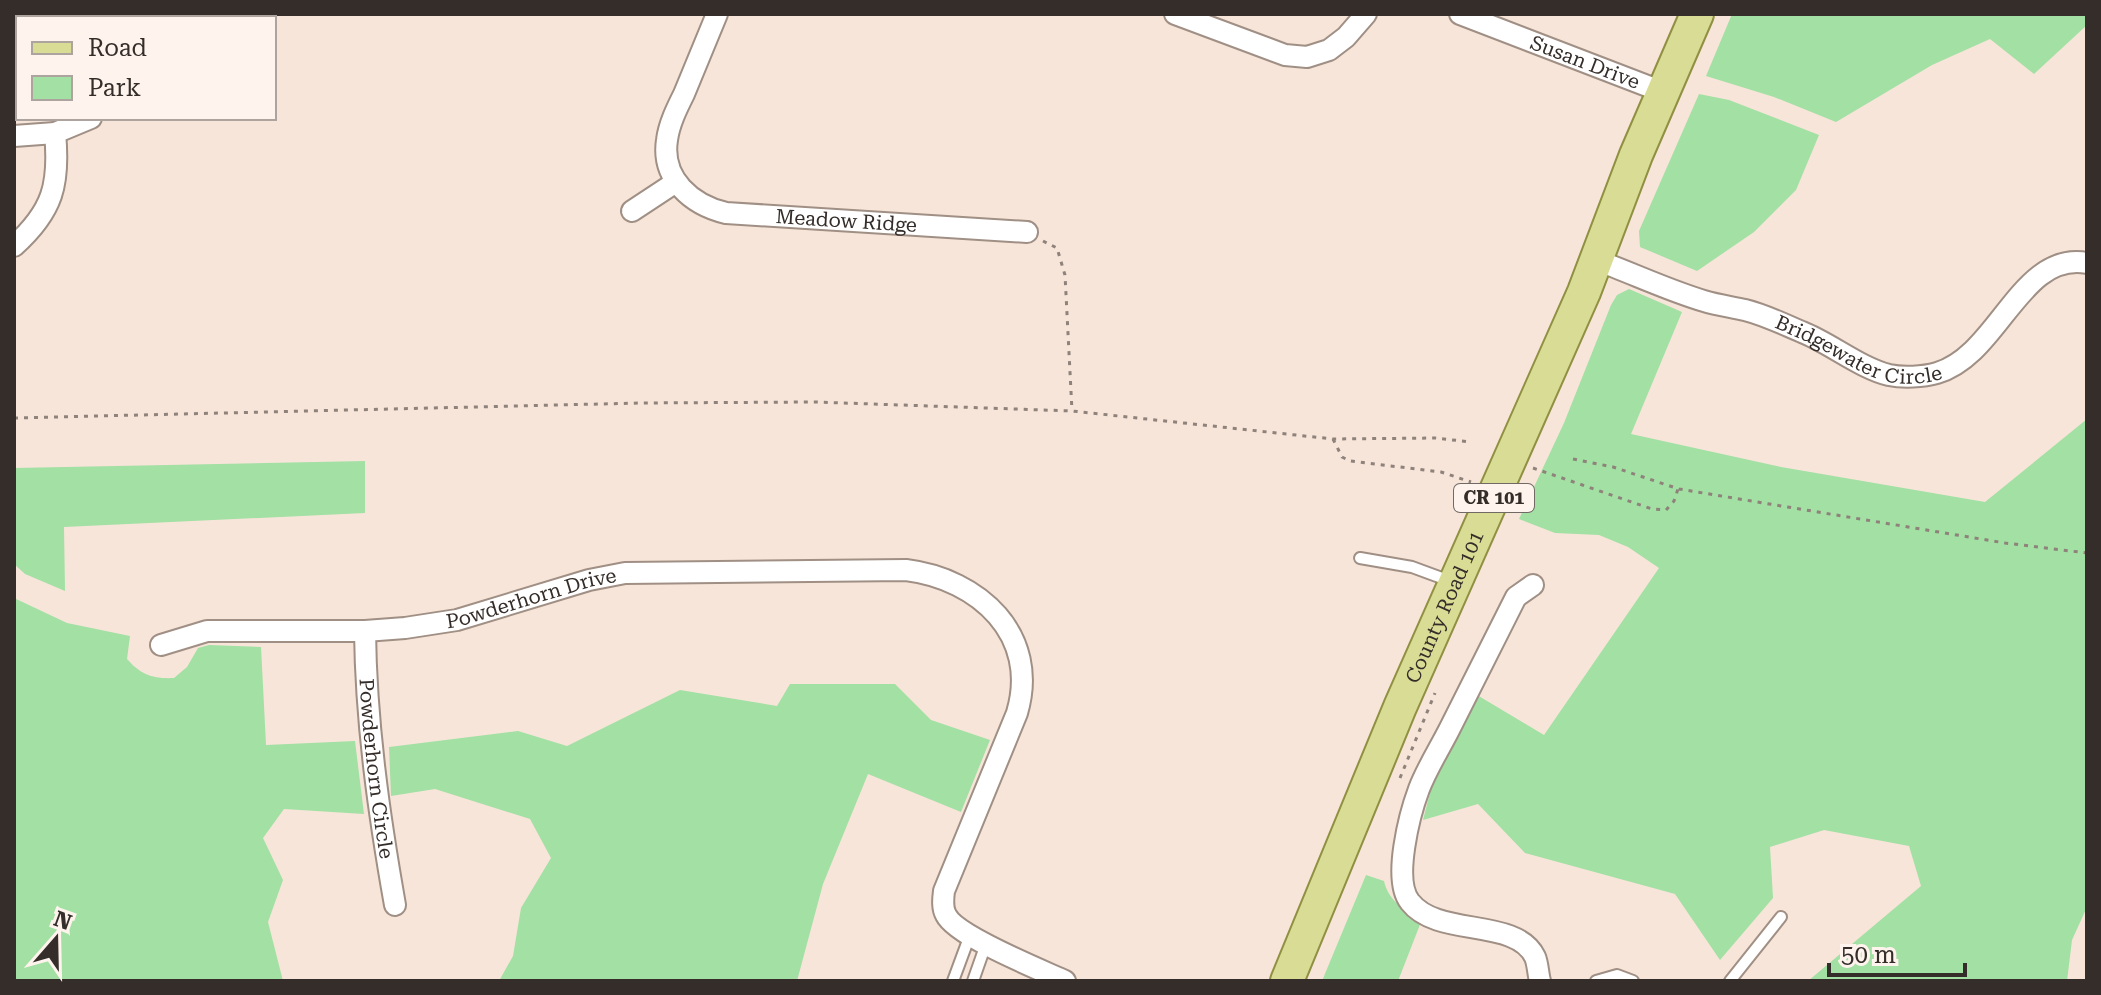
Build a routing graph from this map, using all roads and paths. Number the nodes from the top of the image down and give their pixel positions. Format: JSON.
{"nodes":[{"id":1,"x":717,"y":14,"type":"edge"},
{"id":2,"x":1175,"y":14,"type":"edge"},
{"id":3,"x":1366,"y":14,"type":"edge"},
{"id":4,"x":1460,"y":14,"type":"edge"},
{"id":5,"x":1697,"y":14,"type":"edge"},
{"id":6,"x":1663,"y":92,"type":"junction"},
{"id":7,"x":86,"y":120,"type":"edge"},
{"id":8,"x":55,"y":133,"type":"junction"},
{"id":9,"x":14,"y":136,"type":"edge"},
{"id":10,"x":676,"y":182,"type":"junction"},
{"id":11,"x":632,"y":211,"type":"dead end"},
{"id":12,"x":1027,"y":232,"type":"joint"},
{"id":13,"x":14,"y":246,"type":"edge"},
{"id":14,"x":1596,"y":260,"type":"junction"},
{"id":15,"x":2087,"y":263,"type":"edge"},
{"id":16,"x":1072,"y":411,"type":"junction"},
{"id":17,"x":14,"y":418,"type":"edge"},
{"id":18,"x":1333,"y":439,"type":"junction"},
{"id":19,"x":1471,"y":442,"type":"dead end"},
{"id":20,"x":1573,"y":459,"type":"dead end"},
{"id":21,"x":1529,"y":475,"type":"dead end"},
{"id":22,"x":1470,"y":481,"type":"dead end"},
{"id":23,"x":1679,"y":489,"type":"junction"},
{"id":24,"x":2087,"y":553,"type":"edge"},
{"id":25,"x":1360,"y":558,"type":"dead end"},
{"id":26,"x":1456,"y":583,"type":"junction"},
{"id":27,"x":1533,"y":585,"type":"dead end"},
{"id":28,"x":365,"y":631,"type":"junction"},
{"id":29,"x":161,"y":645,"type":"dead end"},
{"id":30,"x":1440,"y":682,"type":"dead end"},
{"id":31,"x":1399,"y":780,"type":"dead end"},
{"id":32,"x":395,"y":905,"type":"dead end"},
{"id":33,"x":1781,"y":917,"type":"dead end"},
{"id":34,"x":978,"y":939,"type":"junction"},
{"id":35,"x":953,"y":981,"type":"edge"},
{"id":36,"x":973,"y":981,"type":"edge"},
{"id":37,"x":1065,"y":981,"type":"edge"},
{"id":38,"x":1287,"y":981,"type":"edge"},
{"id":39,"x":1540,"y":981,"type":"edge"},
{"id":40,"x":1596,"y":981,"type":"edge"},
{"id":41,"x":1633,"y":981,"type":"edge"},
{"id":42,"x":1730,"y":981,"type":"edge"}],
"edges":[{"from":1,"to":10,"type":"street"},
{"from":2,"to":3,"type":"street"},
{"from":4,"to":6,"type":"street","name":"Susan Drive"},
{"from":5,"to":6,"type":"main road","name":"County Road 101","number":"CR 101"},
{"from":6,"to":14,"type":"main road","name":"County Road 101","number":"CR 101"},
{"from":7,"to":8,"type":"street"},
{"from":8,"to":9,"type":"street"},
{"from":8,"to":13,"type":"street"},
{"from":10,"to":11,"type":"street"},
{"from":10,"to":12,"type":"street","name":"Meadow Ridge"},
{"from":12,"to":16,"type":"path"},
{"from":14,"to":15,"type":"street","name":"Bridgewater Circle"},
{"from":14,"to":26,"type":"main road","name":"County Road 101","number":"CR 101"},
{"from":16,"to":17,"type":"path"},
{"from":16,"to":18,"type":"path"},
{"from":18,"to":19,"type":"path"},
{"from":18,"to":22,"type":"path"},
{"from":20,"to":23,"type":"path"},
{"from":21,"to":23,"type":"path"},
{"from":23,"to":24,"type":"path"},
{"from":25,"to":26,"type":"lane"},
{"from":26,"to":38,"type":"main road","name":"County Road 101","number":"CR 101"},
{"from":27,"to":39,"type":"street"},
{"from":28,"to":29,"type":"street","name":"Powderhorn Drive"},
{"from":28,"to":32,"type":"street","name":"Powderhorn Circle"},
{"from":28,"to":34,"type":"street","name":"Powderhorn Drive"},
{"from":30,"to":31,"type":"path"},
{"from":33,"to":42,"type":"lane"},
{"from":34,"to":35,"type":"lane"},
{"from":34,"to":36,"type":"lane"},
{"from":34,"to":37,"type":"street"},
{"from":40,"to":41,"type":"lane"}]}
